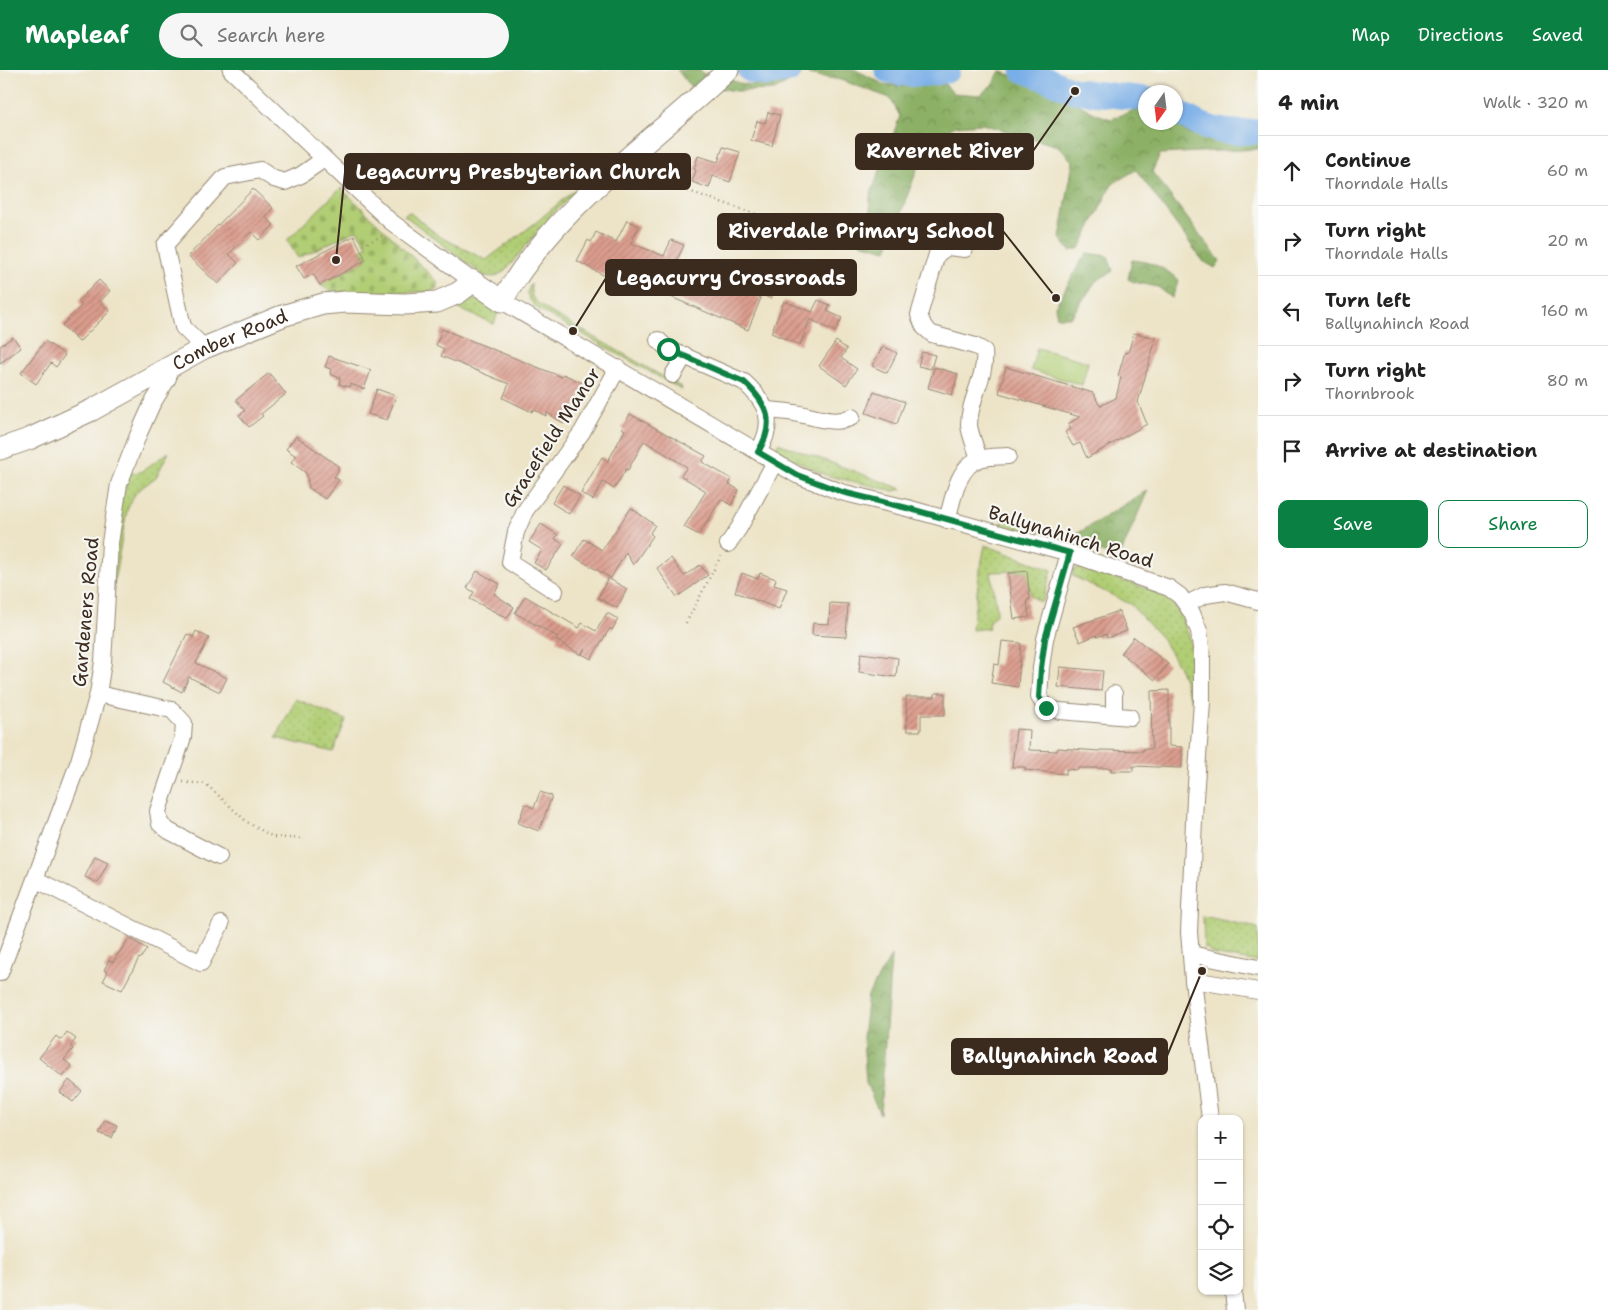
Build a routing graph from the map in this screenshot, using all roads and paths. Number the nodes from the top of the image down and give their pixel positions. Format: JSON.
{"nodes":[{"id":1,"x":230,"y":70,"type":"edge"},
{"id":2,"x":723,"y":75,"type":"edge"},
{"id":3,"x":324,"y":159,"type":"junction"},
{"id":4,"x":618,"y":167,"type":"junction"},
{"id":5,"x":393,"y":223,"type":"junction"},
{"id":6,"x":363,"y":245,"type":"dead end"},
{"id":7,"x":852,"y":247,"type":"dead end"},
{"id":8,"x":965,"y":249,"type":"dead end"},
{"id":9,"x":471,"y":280,"type":"junction"},
{"id":10,"x":502,"y":301,"type":"junction"},
{"id":11,"x":658,"y":340,"type":"dead end"},
{"id":12,"x":204,"y":348,"type":"junction"},
{"id":13,"x":685,"y":355,"type":"junction"},
{"id":14,"x":618,"y":368,"type":"junction"},
{"id":15,"x":165,"y":370,"type":"junction"},
{"id":16,"x":673,"y":374,"type":"dead end"},
{"id":17,"x":766,"y":410,"type":"junction"},
{"id":18,"x":852,"y":417,"type":"dead end"},
{"id":19,"x":0,"y":449,"type":"edge"},
{"id":20,"x":758,"y":452,"type":"junction"},
{"id":21,"x":1008,"y":456,"type":"dead end"},
{"id":22,"x":979,"y":459,"type":"junction"},
{"id":23,"x":775,"y":462,"type":"junction"},
{"id":24,"x":947,"y":520,"type":"junction"},
{"id":25,"x":728,"y":544,"type":"joint"},
{"id":26,"x":1070,"y":553,"type":"junction"},
{"id":27,"x":556,"y":591,"type":"dead end"},
{"id":28,"x":1258,"y":601,"type":"edge"},
{"id":29,"x":1187,"y":604,"type":"junction"},
{"id":30,"x":686,"y":623,"type":"dead end"},
{"id":31,"x":98,"y":694,"type":"junction"},
{"id":32,"x":1114,"y":694,"type":"dead end"},
{"id":33,"x":169,"y":780,"type":"junction"},
{"id":34,"x":304,"y":839,"type":"dead end"},
{"id":35,"x":218,"y":857,"type":"dead end"},
{"id":36,"x":35,"y":879,"type":"junction"},
{"id":37,"x":222,"y":924,"type":"dead end"},
{"id":38,"x":1191,"y":954,"type":"junction"},
{"id":39,"x":1258,"y":968,"type":"edge"},
{"id":40,"x":0,"y":973,"type":"edge"},
{"id":41,"x":1193,"y":980,"type":"junction"},
{"id":42,"x":1258,"y":991,"type":"edge"},
{"id":43,"x":1210,"y":1115,"type":"edge"},
{"id":44,"x":1233,"y":1295,"type":"edge"},
{"id":45,"x":1235,"y":1310,"type":"edge"}],
"edges":[{"from":1,"to":3,"type":"street"},
{"from":2,"to":4,"type":"main road"},
{"from":3,"to":5,"type":"street"},
{"from":3,"to":12,"type":"street"},
{"from":4,"to":7,"type":"path"},
{"from":4,"to":10,"type":"main road"},
{"from":5,"to":6,"type":"path"},
{"from":5,"to":9,"type":"street"},
{"from":8,"to":22,"type":"street"},
{"from":9,"to":10,"type":"main road"},
{"from":9,"to":12,"type":"main road","name":"Comber Road"},
{"from":10,"to":14,"type":"street","name":"Ballynahinch Road"},
{"from":11,"to":13,"type":"street"},
{"from":12,"to":15,"type":"main road","name":"Comber Road"},
{"from":13,"to":16,"type":"street"},
{"from":13,"to":17,"type":"street"},
{"from":14,"to":20,"type":"street","name":"Ballynahinch Road"},
{"from":14,"to":27,"type":"street","name":"Gracefield Manor"},
{"from":15,"to":19,"type":"main road","name":"Comber Road"},
{"from":15,"to":31,"type":"street","name":"Gardeners Road"},
{"from":17,"to":18,"type":"street"},
{"from":17,"to":20,"type":"street"},
{"from":20,"to":23,"type":"street","name":"Ballynahinch Road"},
{"from":21,"to":22,"type":"street"},
{"from":22,"to":24,"type":"street"},
{"from":23,"to":24,"type":"street","name":"Ballynahinch Road"},
{"from":23,"to":25,"type":"street"},
{"from":24,"to":26,"type":"street","name":"Ballynahinch Road"},
{"from":25,"to":30,"type":"path"},
{"from":26,"to":29,"type":"street","name":"Ballynahinch Road"},
{"from":26,"to":32,"type":"street"},
{"from":28,"to":29,"type":"street"},
{"from":29,"to":38,"type":"street","name":"Ballynahinch Road"},
{"from":31,"to":33,"type":"street"},
{"from":31,"to":36,"type":"street","name":"Gardeners Road"},
{"from":33,"to":34,"type":"path"},
{"from":33,"to":35,"type":"street"},
{"from":36,"to":37,"type":"street"},
{"from":36,"to":40,"type":"street","name":"Gardeners Road"},
{"from":38,"to":39,"type":"street"},
{"from":38,"to":41,"type":"street","name":"Ballynahinch Road"},
{"from":41,"to":42,"type":"street"},
{"from":41,"to":43,"type":"street","name":"Ballynahinch Road"},
{"from":44,"to":45,"type":"street"}]}
